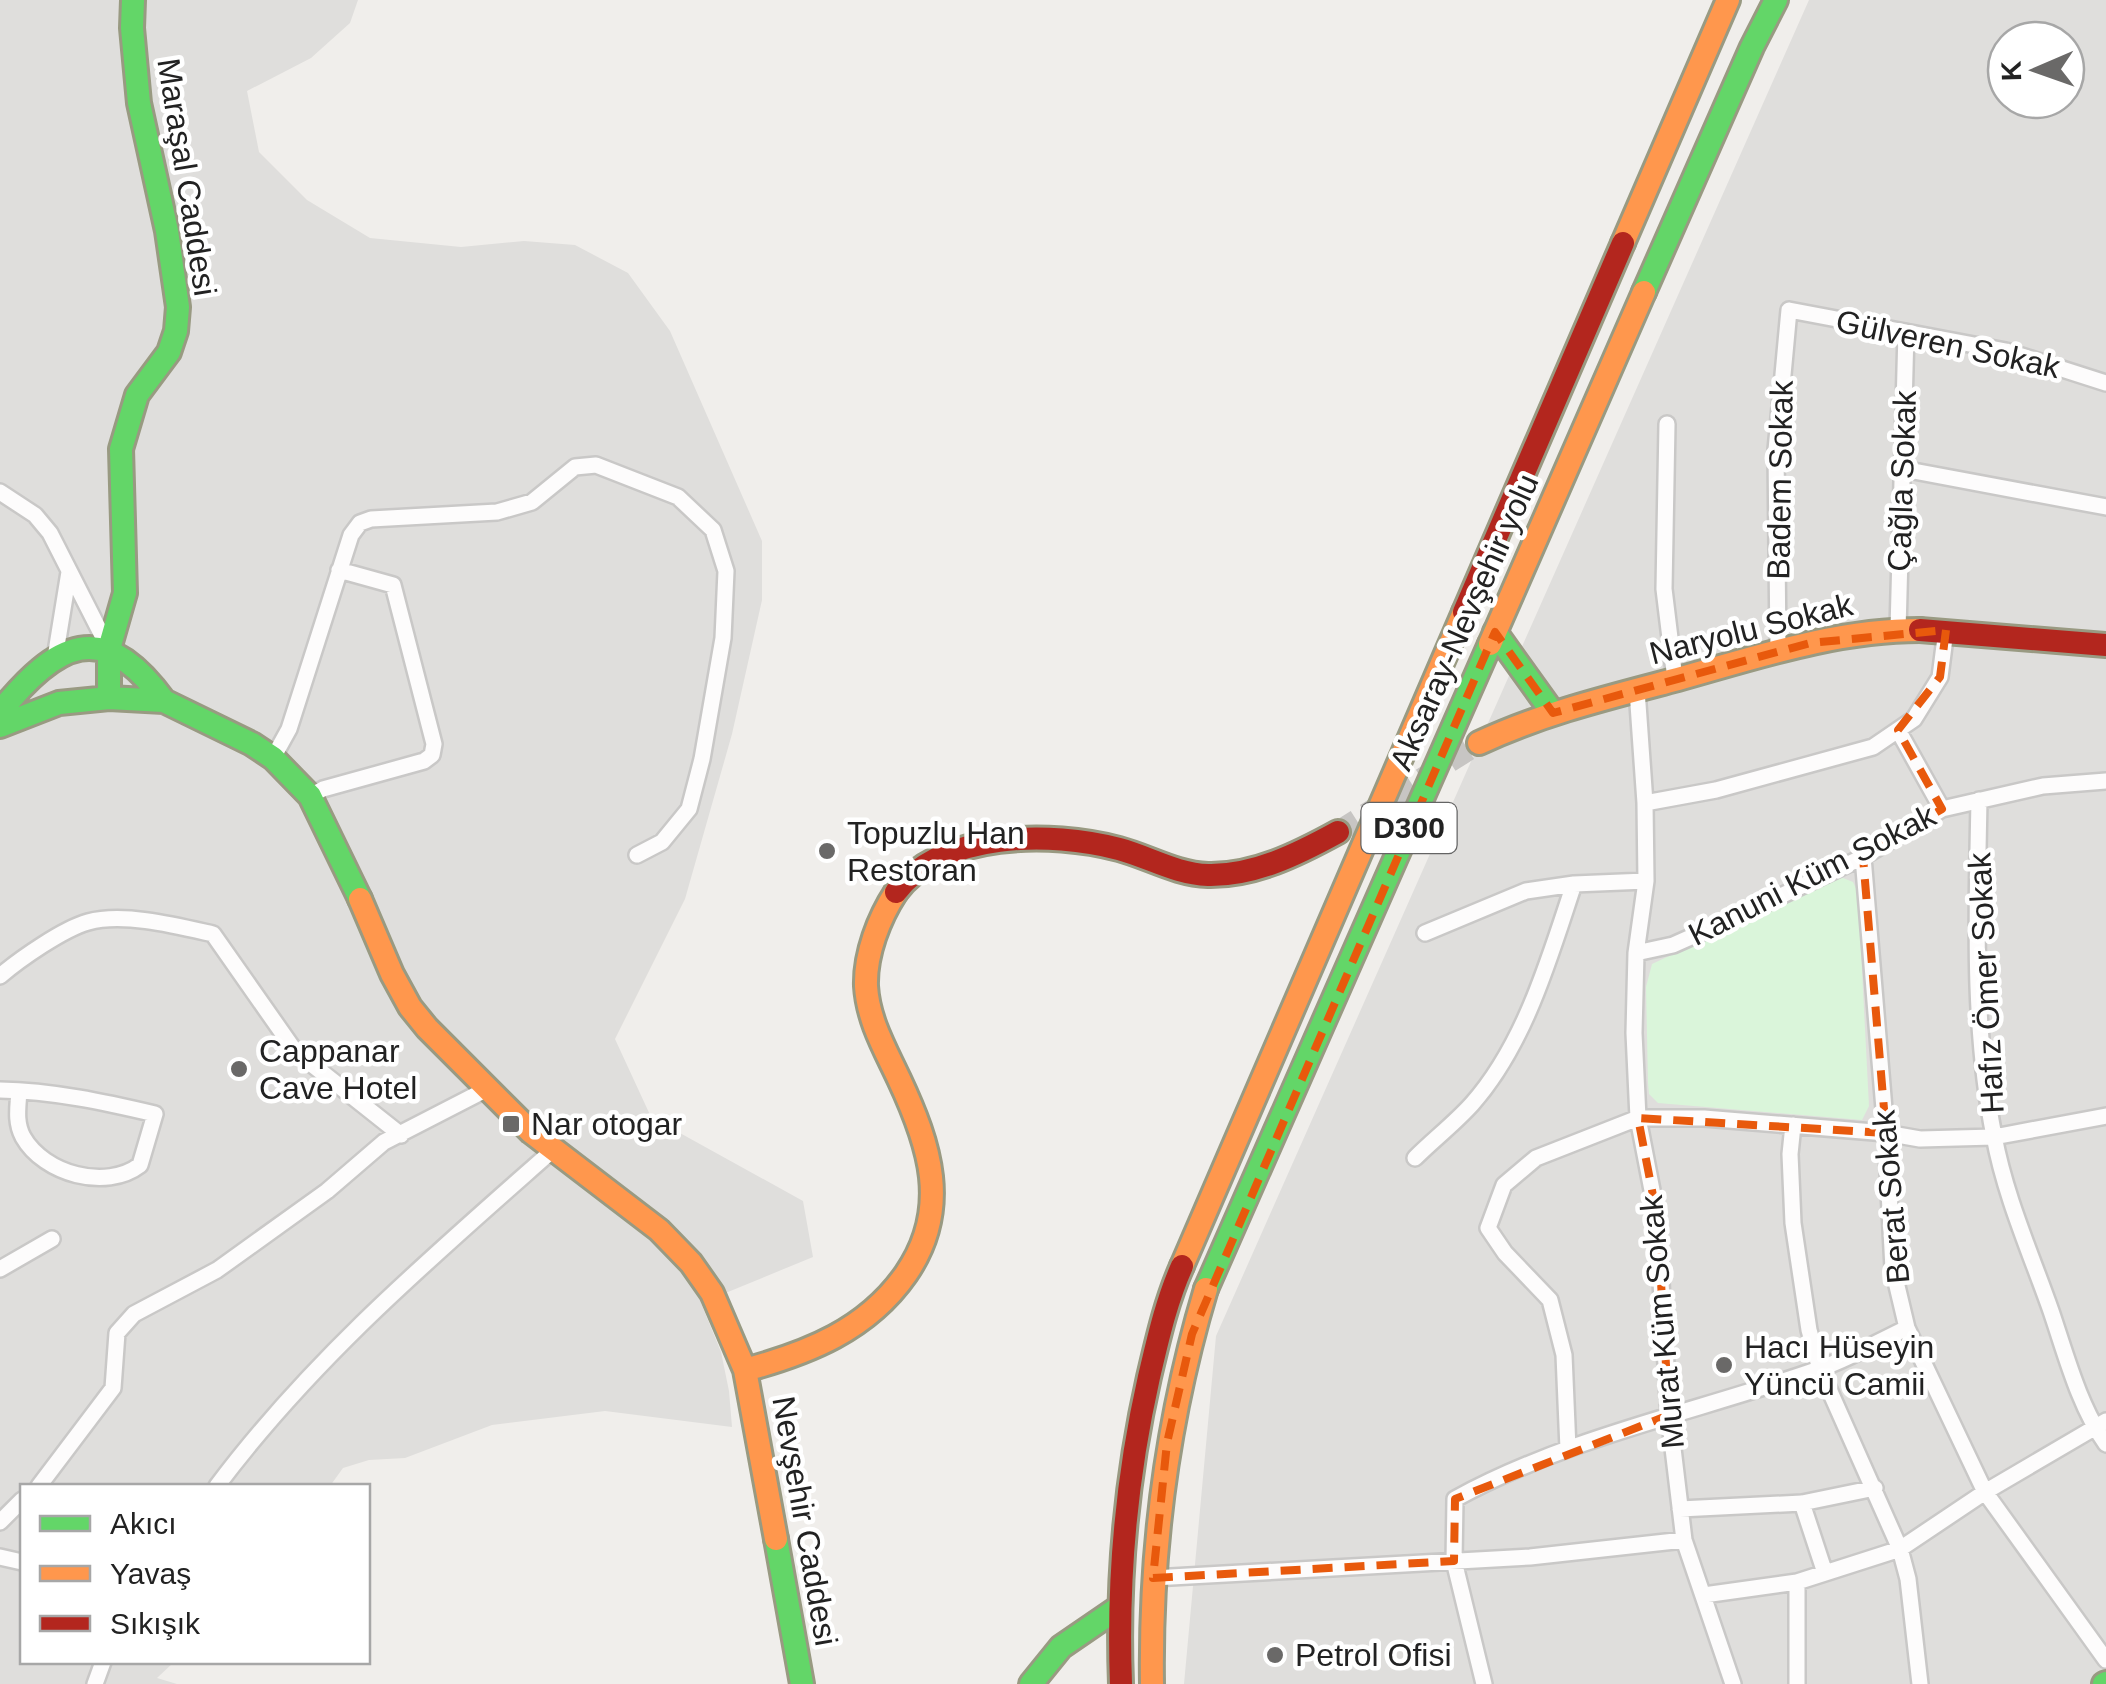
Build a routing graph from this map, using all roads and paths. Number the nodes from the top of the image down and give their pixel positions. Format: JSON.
{"nodes":[{"id":1,"x":133,"y":0,"type":"edge"},
{"id":2,"x":1728,"y":0,"type":"edge"},
{"id":3,"x":1776,"y":0,"type":"edge"},
{"id":4,"x":1788,"y":0,"type":"edge"},
{"id":5,"x":1752,"y":47,"type":"junction"},
{"id":6,"x":1789,"y":310,"type":"joint"},
{"id":7,"x":1906,"y":332,"type":"junction"},
{"id":8,"x":2106,"y":383,"type":"edge"},
{"id":9,"x":1667,"y":424,"type":"dead end"},
{"id":10,"x":1903,"y":469,"type":"junction"},
{"id":11,"x":0,"y":492,"type":"edge"},
{"id":12,"x":2106,"y":507,"type":"edge"},
{"id":13,"x":339,"y":570,"type":"junction"},
{"id":14,"x":69,"y":572,"type":"junction"},
{"id":15,"x":1898,"y":630,"type":"junction"},
{"id":16,"x":1946,"y":630,"type":"junction"},
{"id":17,"x":1495,"y":632,"type":"junction"},
{"id":18,"x":2106,"y":645,"type":"edge"},
{"id":19,"x":108,"y":649,"type":"junction"},
{"id":20,"x":1778,"y":650,"type":"junction"},
{"id":21,"x":54,"y":658,"type":"junction"},
{"id":22,"x":1674,"y":679,"type":"junction"},
{"id":23,"x":1637,"y":690,"type":"junction"},
{"id":24,"x":109,"y":698,"type":"junction"},
{"id":25,"x":164,"y":702,"type":"junction"},
{"id":26,"x":59,"y":703,"type":"junction"},
{"id":27,"x":0,"y":712,"type":"edge"},
{"id":28,"x":1553,"y":714,"type":"junction"},
{"id":29,"x":0,"y":726,"type":"edge"},
{"id":30,"x":1898,"y":730,"type":"junction"},
{"id":31,"x":1479,"y":743,"type":"tunnel mouth"},
{"id":32,"x":273,"y":758,"type":"junction"},
{"id":33,"x":2106,"y":781,"type":"edge"},
{"id":34,"x":310,"y":796,"type":"junction"},
{"id":35,"x":1979,"y":800,"type":"junction"},
{"id":36,"x":1645,"y":803,"type":"junction"},
{"id":37,"x":1942,"y":809,"type":"junction"},
{"id":38,"x":1338,"y":832,"type":"tunnel mouth"},
{"id":39,"x":637,"y":855,"type":"dead end"},
{"id":40,"x":1863,"y":857,"type":"junction"},
{"id":41,"x":1646,"y":881,"type":"junction"},
{"id":42,"x":1574,"y":884,"type":"junction"},
{"id":43,"x":1424,"y":933,"type":"dead end"},
{"id":44,"x":1636,"y":953,"type":"junction"},
{"id":45,"x":0,"y":976,"type":"edge"},
{"id":46,"x":487,"y":1089,"type":"junction"},
{"id":47,"x":0,"y":1090,"type":"edge"},
{"id":48,"x":20,"y":1091,"type":"junction"},
{"id":49,"x":2106,"y":1116,"type":"edge"},
{"id":50,"x":1638,"y":1118,"type":"junction"},
{"id":51,"x":1793,"y":1125,"type":"junction"},
{"id":52,"x":1886,"y":1133,"type":"junction"},
{"id":53,"x":401,"y":1134,"type":"junction"},
{"id":54,"x":1994,"y":1137,"type":"junction"},
{"id":55,"x":552,"y":1150,"type":"junction"},
{"id":56,"x":1415,"y":1158,"type":"dead end"},
{"id":57,"x":52,"y":1239,"type":"dead end"},
{"id":58,"x":0,"y":1269,"type":"edge"},
{"id":59,"x":1907,"y":1328,"type":"junction"},
{"id":60,"x":1820,"y":1369,"type":"junction"},
{"id":61,"x":744,"y":1370,"type":"junction"},
{"id":62,"x":1670,"y":1415,"type":"junction"},
{"id":63,"x":2100,"y":1424,"type":"edge"},
{"id":64,"x":2106,"y":1444,"type":"edge"},
{"id":65,"x":1568,"y":1450,"type":"junction"},
{"id":66,"x":41,"y":1484,"type":"edge"},
{"id":67,"x":219,"y":1484,"type":"edge"},
{"id":68,"x":1875,"y":1488,"type":"junction"},
{"id":69,"x":1985,"y":1492,"type":"junction"},
{"id":70,"x":20,"y":1502,"type":"edge"},
{"id":71,"x":1802,"y":1503,"type":"junction"},
{"id":72,"x":1680,"y":1509,"type":"junction"},
{"id":73,"x":0,"y":1522,"type":"edge"},
{"id":74,"x":1684,"y":1540,"type":"junction"},
{"id":75,"x":1900,"y":1550,"type":"junction"},
{"id":76,"x":1454,"y":1561,"type":"junction"},
{"id":77,"x":1825,"y":1573,"type":"junction"},
{"id":78,"x":1153,"y":1578,"type":"junction"},
{"id":79,"x":1797,"y":1582,"type":"junction"},
{"id":80,"x":1704,"y":1595,"type":"junction"},
{"id":81,"x":1118,"y":1608,"type":"junction"},
{"id":82,"x":2106,"y":1660,"type":"edge"},
{"id":83,"x":802,"y":1684,"type":"edge"},
{"id":84,"x":1032,"y":1684,"type":"edge"},
{"id":85,"x":1121,"y":1684,"type":"edge"},
{"id":86,"x":1152,"y":1684,"type":"edge"},
{"id":87,"x":1484,"y":1684,"type":"edge"},
{"id":88,"x":1733,"y":1684,"type":"edge"},
{"id":89,"x":1797,"y":1684,"type":"edge"},
{"id":90,"x":1920,"y":1684,"type":"edge"}],
"edges":[{"from":1,"to":19,"type":"main road","name":"Maraşal Caddesi"},
{"from":2,"to":81,"type":"main road","name":"Aksaray-Nevşehir yolu","number":"D300"},
{"from":3,"to":5,"type":"main road","name":"Aksaray-Nevşehir yolu","number":"D300"},
{"from":4,"to":5,"type":"street"},
{"from":5,"to":17,"type":"main road","name":"Aksaray-Nevşehir yolu","number":"D300"},
{"from":6,"to":7,"type":"street","name":"Gülveren Sokak"},
{"from":6,"to":20,"type":"street","name":"Badem Sokak"},
{"from":7,"to":8,"type":"street","name":"Gülveren Sokak"},
{"from":7,"to":10,"type":"street","name":"Çağla Sokak"},
{"from":9,"to":22,"type":"street"},
{"from":10,"to":12,"type":"street"},
{"from":10,"to":15,"type":"street","name":"Çağla Sokak"},
{"from":11,"to":14,"type":"street"},
{"from":13,"to":32,"type":"street"},
{"from":13,"to":34,"type":"street"},
{"from":13,"to":39,"type":"street"},
{"from":14,"to":19,"type":"street"},
{"from":14,"to":21,"type":"street"},
{"from":15,"to":16,"type":"main road","name":"Naryolu Sokak"},
{"from":15,"to":20,"type":"main road","name":"Naryolu Sokak"},
{"from":16,"to":18,"type":"main road","name":"Naryolu Sokak"},
{"from":16,"to":30,"type":"street"},
{"from":17,"to":28,"type":"main road"},
{"from":17,"to":78,"type":"main road","name":"Aksaray-Nevşehir yolu","number":"D300"},
{"from":19,"to":21,"type":"main road"},
{"from":19,"to":24,"type":"main road","name":"Maraşal Caddesi"},
{"from":19,"to":25,"type":"main road"},
{"from":20,"to":22,"type":"main road","name":"Naryolu Sokak"},
{"from":21,"to":26,"type":"main road"},
{"from":21,"to":27,"type":"main road"},
{"from":22,"to":23,"type":"main road","name":"Naryolu Sokak"},
{"from":23,"to":28,"type":"main road","name":"Naryolu Sokak"},
{"from":23,"to":36,"type":"street","name":"Murat Küm Sokak"},
{"from":24,"to":25,"type":"main road"},
{"from":24,"to":26,"type":"main road"},
{"from":25,"to":32,"type":"main road"},
{"from":26,"to":29,"type":"main road"},
{"from":28,"to":31,"type":"main road","name":"Naryolu Sokak"},
{"from":30,"to":36,"type":"street"},
{"from":30,"to":37,"type":"street"},
{"from":32,"to":34,"type":"main road"},
{"from":33,"to":35,"type":"street","name":"Kanuni Küm Sokak"},
{"from":34,"to":46,"type":"main road"},
{"from":35,"to":37,"type":"street","name":"Kanuni Küm Sokak"},
{"from":35,"to":54,"type":"street","name":"Hafız Ömer Sokak"},
{"from":36,"to":41,"type":"street","name":"Murat Küm Sokak"},
{"from":37,"to":40,"type":"street","name":"Kanuni Küm Sokak"},
{"from":38,"to":61,"type":"main road"},
{"from":40,"to":44,"type":"street","name":"Kanuni Küm Sokak"},
{"from":40,"to":52,"type":"street","name":"Berat Sokak"},
{"from":41,"to":42,"type":"street"},
{"from":41,"to":44,"type":"street","name":"Murat Küm Sokak"},
{"from":42,"to":43,"type":"street"},
{"from":42,"to":56,"type":"street"},
{"from":44,"to":50,"type":"street","name":"Murat Küm Sokak"},
{"from":45,"to":53,"type":"street"},
{"from":46,"to":53,"type":"street"},
{"from":46,"to":55,"type":"main road"},
{"from":47,"to":48,"type":"street"},
{"from":48,"to":48,"type":"street"},
{"from":49,"to":54,"type":"street"},
{"from":50,"to":51,"type":"street"},
{"from":50,"to":62,"type":"street","name":"Murat Küm Sokak"},
{"from":50,"to":65,"type":"street"},
{"from":51,"to":52,"type":"street"},
{"from":51,"to":60,"type":"street"},
{"from":52,"to":54,"type":"street"},
{"from":52,"to":59,"type":"street","name":"Berat Sokak"},
{"from":53,"to":66,"type":"street"},
{"from":54,"to":63,"type":"street","name":"Hafız Ömer Sokak"},
{"from":55,"to":61,"type":"main road","name":"Nevşehir Caddesi"},
{"from":55,"to":67,"type":"street"},
{"from":57,"to":58,"type":"street"},
{"from":59,"to":60,"type":"street"},
{"from":59,"to":69,"type":"street","name":"Berat Sokak"},
{"from":60,"to":62,"type":"street"},
{"from":60,"to":68,"type":"street"},
{"from":61,"to":83,"type":"main road","name":"Nevşehir Caddesi"},
{"from":62,"to":65,"type":"street"},
{"from":62,"to":72,"type":"street","name":"Murat Küm Sokak"},
{"from":63,"to":64,"type":"street","name":"Hafız Ömer Sokak"},
{"from":63,"to":69,"type":"street"},
{"from":65,"to":76,"type":"street"},
{"from":68,"to":71,"type":"street"},
{"from":68,"to":75,"type":"street"},
{"from":69,"to":75,"type":"street"},
{"from":69,"to":82,"type":"street","name":"Berat Sokak"},
{"from":70,"to":73,"type":"street"},
{"from":71,"to":72,"type":"street"},
{"from":71,"to":77,"type":"street"},
{"from":72,"to":74,"type":"street","name":"Murat Küm Sokak"},
{"from":74,"to":76,"type":"street"},
{"from":74,"to":80,"type":"street","name":"Murat Küm Sokak"},
{"from":75,"to":77,"type":"street"},
{"from":75,"to":90,"type":"street"},
{"from":76,"to":78,"type":"street"},
{"from":76,"to":87,"type":"street"},
{"from":77,"to":79,"type":"street"},
{"from":78,"to":86,"type":"main road","name":"Aksaray-Nevşehir yolu","number":"D300"},
{"from":79,"to":80,"type":"street"},
{"from":79,"to":89,"type":"street"},
{"from":80,"to":88,"type":"street","name":"Murat Küm Sokak"},
{"from":81,"to":84,"type":"main road"},
{"from":81,"to":85,"type":"main road","name":"Aksaray-Nevşehir yolu","number":"D300"}]}
